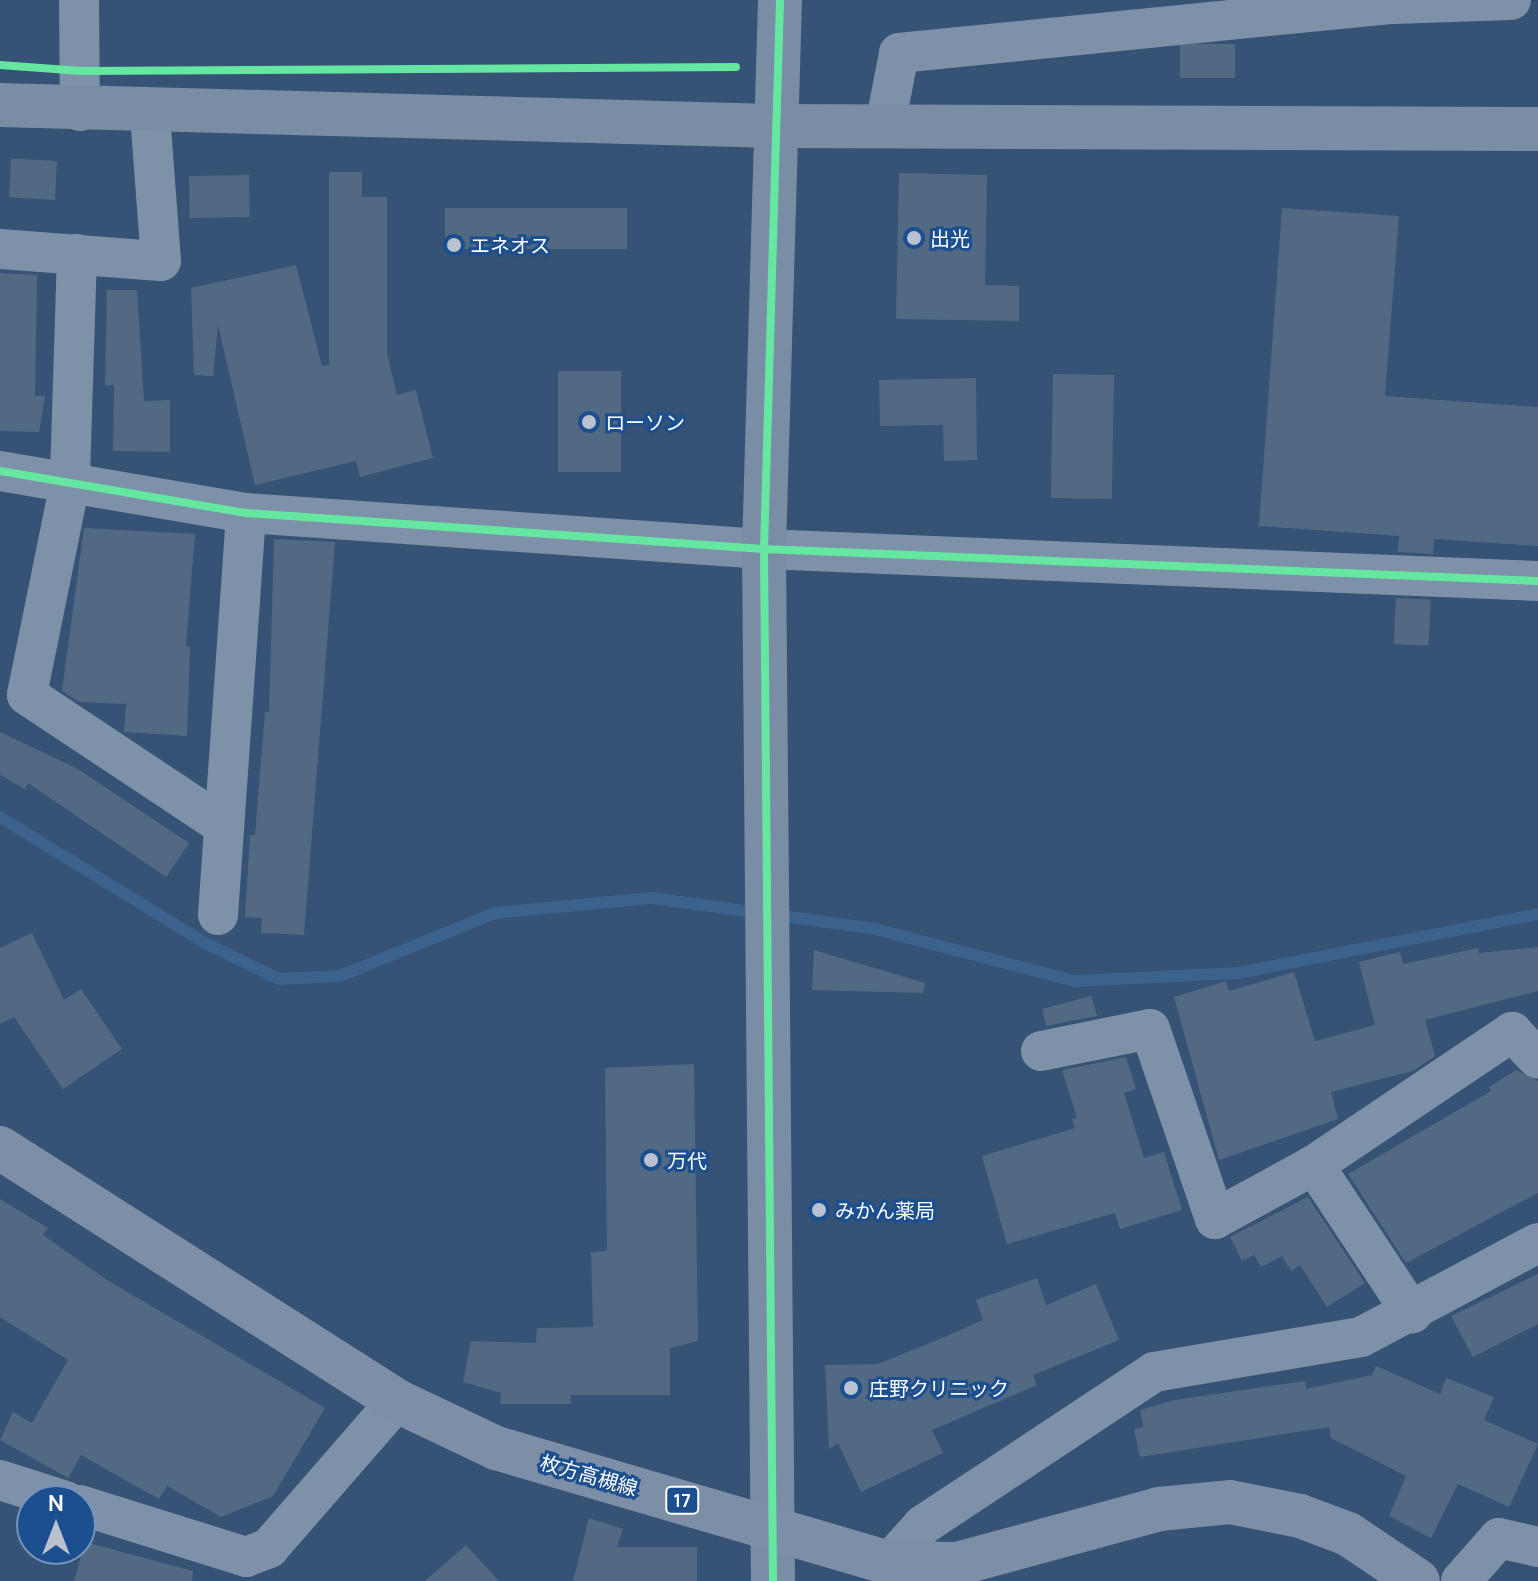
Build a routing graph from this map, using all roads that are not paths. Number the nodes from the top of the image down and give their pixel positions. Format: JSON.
{"nodes":[{"id":1,"x":79,"y":0,"type":"edge"},
{"id":2,"x":780,"y":0,"type":"edge"},
{"id":3,"x":1511,"y":0,"type":"edge"},
{"id":4,"x":0,"y":105,"type":"edge"},
{"id":5,"x":80,"y":111,"type":"junction"},
{"id":6,"x":150,"y":113,"type":"junction"},
{"id":7,"x":775,"y":126,"type":"junction"},
{"id":8,"x":885,"y":126,"type":"junction"},
{"id":9,"x":1538,"y":129,"type":"edge"},
{"id":10,"x":0,"y":249,"type":"edge"},
{"id":11,"x":77,"y":254,"type":"junction"},
{"id":12,"x":0,"y":471,"type":"edge"},
{"id":13,"x":70,"y":483,"type":"junction"},
{"id":14,"x":246,"y":513,"type":"junction"},
{"id":15,"x":764,"y":549,"type":"junction"},
{"id":16,"x":1538,"y":581,"type":"edge"},
{"id":17,"x":224,"y":826,"type":"junction"},
{"id":18,"x":218,"y":915,"type":"dead end"},
{"id":19,"x":1041,"y":1051,"type":"dead end"},
{"id":20,"x":1538,"y":1059,"type":"edge"},
{"id":21,"x":0,"y":1148,"type":"edge"},
{"id":22,"x":1314,"y":1165,"type":"junction"},
{"id":23,"x":1538,"y":1243,"type":"edge"},
{"id":24,"x":1412,"y":1313,"type":"junction"},
{"id":25,"x":397,"y":1401,"type":"junction"},
{"id":26,"x":96,"y":1510,"type":"edge"},
{"id":27,"x":773,"y":1530,"type":"junction"},
{"id":28,"x":1538,"y":1547,"type":"edge"},
{"id":29,"x":889,"y":1563,"type":"junction"},
{"id":30,"x":957,"y":1572,"type":"edge"},
{"id":31,"x":773,"y":1581,"type":"edge"},
{"id":32,"x":1418,"y":1581,"type":"edge"},
{"id":33,"x":1461,"y":1581,"type":"edge"}],
"edges":[{"from":1,"to":5,"type":"street"},
{"from":2,"to":7,"type":"street"},
{"from":3,"to":8,"type":"street"},
{"from":4,"to":5,"type":"street"},
{"from":5,"to":6,"type":"street"},
{"from":6,"to":7,"type":"street"},
{"from":6,"to":11,"type":"street"},
{"from":7,"to":8,"type":"street"},
{"from":7,"to":15,"type":"street"},
{"from":8,"to":9,"type":"street"},
{"from":10,"to":11,"type":"street"},
{"from":11,"to":13,"type":"street"},
{"from":12,"to":13,"type":"street"},
{"from":13,"to":14,"type":"street"},
{"from":13,"to":17,"type":"street"},
{"from":14,"to":15,"type":"street"},
{"from":14,"to":17,"type":"street"},
{"from":15,"to":16,"type":"street"},
{"from":15,"to":27,"type":"street"},
{"from":17,"to":18,"type":"street"},
{"from":19,"to":22,"type":"street"},
{"from":20,"to":22,"type":"street"},
{"from":21,"to":25,"type":"main road","name":"枚方高槻線","number":"17"},
{"from":22,"to":24,"type":"street"},
{"from":23,"to":24,"type":"street"},
{"from":24,"to":29,"type":"street"},
{"from":25,"to":26,"type":"street"},
{"from":25,"to":27,"type":"main road","name":"枚方高槻線","number":"17"},
{"from":27,"to":29,"type":"main road","name":"枚方高槻線","number":"17"},
{"from":27,"to":31,"type":"street"},
{"from":28,"to":33,"type":"street"},
{"from":29,"to":30,"type":"main road","name":"枚方高槻線","number":"17"},
{"from":30,"to":32,"type":"main road","name":"枚方高槻線","number":"17"}]}
